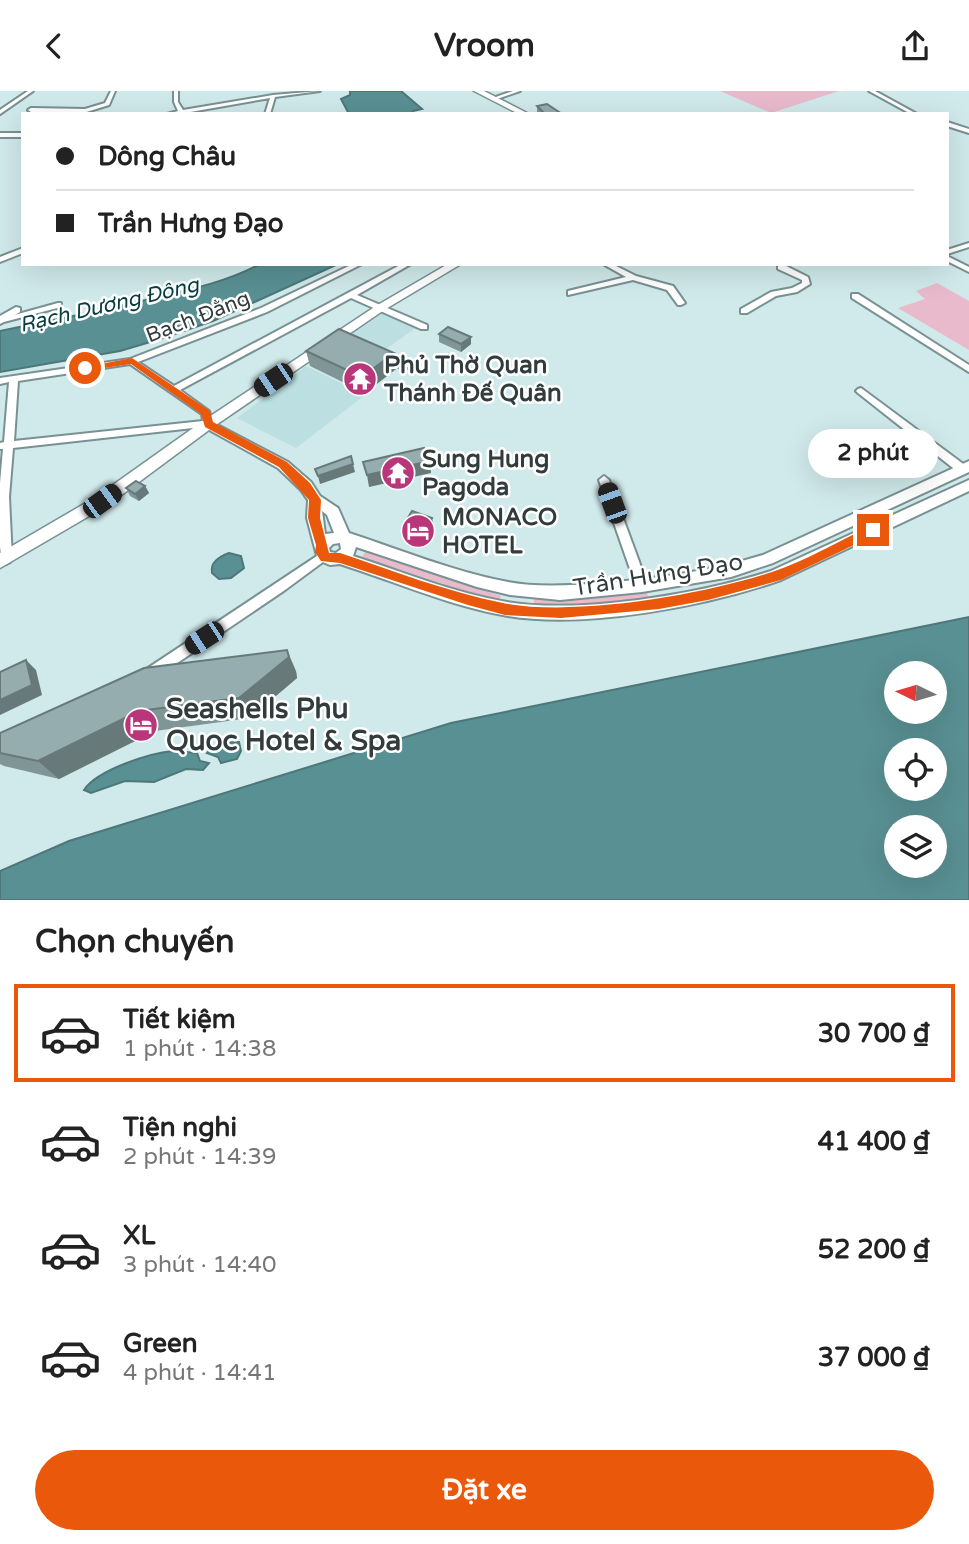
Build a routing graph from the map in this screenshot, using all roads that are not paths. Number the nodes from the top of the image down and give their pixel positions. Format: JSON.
{"nodes":[{"id":1,"x":31,"y":91,"type":"edge"},
{"id":2,"x":113,"y":91,"type":"edge"},
{"id":3,"x":176,"y":91,"type":"edge"},
{"id":4,"x":253,"y":91,"type":"edge"},
{"id":5,"x":318,"y":91,"type":"edge"},
{"id":6,"x":478,"y":91,"type":"edge"},
{"id":7,"x":518,"y":91,"type":"edge"},
{"id":8,"x":871,"y":91,"type":"edge"},
{"id":9,"x":273,"y":96,"type":"junction"},
{"id":10,"x":495,"y":98,"type":"junction"},
{"id":11,"x":253,"y":99,"type":"junction"},
{"id":12,"x":32,"y":110,"type":"dead end"},
{"id":13,"x":181,"y":111,"type":"junction"},
{"id":14,"x":0,"y":112,"type":"edge"},
{"id":15,"x":81,"y":112,"type":"edge"},
{"id":16,"x":177,"y":112,"type":"edge"},
{"id":17,"x":268,"y":112,"type":"edge"},
{"id":18,"x":521,"y":112,"type":"edge"},
{"id":19,"x":911,"y":112,"type":"edge"},
{"id":20,"x":949,"y":125,"type":"edge"},
{"id":21,"x":969,"y":131,"type":"edge"},
{"id":22,"x":0,"y":135,"type":"edge"},
{"id":23,"x":21,"y":135,"type":"edge"},
{"id":24,"x":969,"y":245,"type":"edge"},
{"id":25,"x":21,"y":251,"type":"edge"},
{"id":26,"x":949,"y":251,"type":"edge"},
{"id":27,"x":949,"y":259,"type":"edge"},
{"id":28,"x":0,"y":260,"type":"edge"},
{"id":29,"x":355,"y":266,"type":"edge"},
{"id":30,"x":404,"y":266,"type":"edge"},
{"id":31,"x":453,"y":266,"type":"edge"},
{"id":32,"x":610,"y":266,"type":"edge"},
{"id":33,"x":780,"y":266,"type":"edge"},
{"id":34,"x":788,"y":266,"type":"edge"},
{"id":35,"x":797,"y":267,"type":"dead end"},
{"id":36,"x":969,"y":269,"type":"edge"},
{"id":37,"x":633,"y":278,"type":"junction"},
{"id":38,"x":571,"y":293,"type":"dead end"},
{"id":39,"x":351,"y":295,"type":"junction"},
{"id":40,"x":855,"y":296,"type":"dead end"},
{"id":41,"x":681,"y":303,"type":"dead end"},
{"id":42,"x":58,"y":305,"type":"dead end"},
{"id":43,"x":380,"y":308,"type":"junction"},
{"id":44,"x":16,"y":310,"type":"dead end"},
{"id":45,"x":744,"y":311,"type":"dead end"},
{"id":46,"x":0,"y":321,"type":"edge"},
{"id":47,"x":424,"y":327,"type":"dead end"},
{"id":48,"x":371,"y":351,"type":"edge"},
{"id":49,"x":132,"y":361,"type":"junction"},
{"id":50,"x":404,"y":366,"type":"dead end"},
{"id":51,"x":969,"y":369,"type":"edge"},
{"id":52,"x":14,"y":379,"type":"junction"},
{"id":53,"x":0,"y":381,"type":"edge"},
{"id":54,"x":175,"y":389,"type":"junction"},
{"id":55,"x":861,"y":391,"type":"dead end"},
{"id":56,"x":208,"y":424,"type":"junction"},
{"id":57,"x":5,"y":445,"type":"edge"},
{"id":58,"x":967,"y":469,"type":"edge"},
{"id":59,"x":604,"y":480,"type":"dead end"},
{"id":60,"x":969,"y":485,"type":"edge"},
{"id":61,"x":315,"y":500,"type":"junction"},
{"id":62,"x":344,"y":538,"type":"junction"},
{"id":63,"x":322,"y":550,"type":"junction"},
{"id":64,"x":340,"y":558,"type":"junction"},
{"id":65,"x":3,"y":560,"type":"edge"},
{"id":66,"x":647,"y":585,"type":"junction"},
{"id":67,"x":510,"y":589,"type":"junction"},
{"id":68,"x":659,"y":603,"type":"junction"},
{"id":69,"x":505,"y":609,"type":"junction"},
{"id":70,"x":139,"y":680,"type":"edge"}],
"edges":[{"from":1,"to":14,"type":"street"},
{"from":2,"to":15,"type":"street"},
{"from":3,"to":13,"type":"street"},
{"from":4,"to":11,"type":"street"},
{"from":5,"to":9,"type":"street"},
{"from":6,"to":10,"type":"main road"},
{"from":7,"to":10,"type":"street"},
{"from":8,"to":19,"type":"street"},
{"from":9,"to":11,"type":"street"},
{"from":9,"to":17,"type":"street"},
{"from":10,"to":18,"type":"main road"},
{"from":11,"to":13,"type":"street"},
{"from":12,"to":15,"type":"street"},
{"from":13,"to":16,"type":"street"},
{"from":20,"to":21,"type":"street"},
{"from":22,"to":23,"type":"street"},
{"from":24,"to":26,"type":"street"},
{"from":25,"to":28,"type":"street"},
{"from":27,"to":36,"type":"street"},
{"from":29,"to":49,"type":"street","name":"Bạch Đằng"},
{"from":30,"to":39,"type":"street"},
{"from":31,"to":43,"type":"main road"},
{"from":32,"to":37,"type":"street"},
{"from":33,"to":45,"type":"street"},
{"from":34,"to":35,"type":"street"},
{"from":37,"to":38,"type":"street"},
{"from":37,"to":41,"type":"street"},
{"from":39,"to":43,"type":"street"},
{"from":39,"to":54,"type":"street"},
{"from":40,"to":51,"type":"street"},
{"from":42,"to":46,"type":"street"},
{"from":43,"to":47,"type":"street"},
{"from":43,"to":56,"type":"main road"},
{"from":44,"to":46,"type":"main road"},
{"from":48,"to":50,"type":"street"},
{"from":49,"to":52,"type":"street","name":"Bạch Đằng"},
{"from":49,"to":54,"type":"street"},
{"from":52,"to":53,"type":"street","name":"Bạch Đằng"},
{"from":52,"to":57,"type":"street"},
{"from":54,"to":56,"type":"street"},
{"from":55,"to":58,"type":"street"},
{"from":56,"to":57,"type":"street"},
{"from":56,"to":61,"type":"main road"},
{"from":56,"to":65,"type":"main road"},
{"from":57,"to":65,"type":"street"},
{"from":58,"to":66,"type":"main road","name":"Trần Hưng Đạo"},
{"from":59,"to":66,"type":"street"},
{"from":60,"to":68,"type":"main road","name":"Trần Hưng Đạo"},
{"from":61,"to":62,"type":"main road"},
{"from":61,"to":63,"type":"main road"},
{"from":62,"to":63,"type":"main road"},
{"from":62,"to":64,"type":"main road"},
{"from":62,"to":67,"type":"main road","name":"Trần Hưng Đạo"},
{"from":63,"to":64,"type":"main road"},
{"from":63,"to":70,"type":"street"},
{"from":64,"to":69,"type":"main road","name":"Trần Hưng Đạo"},
{"from":66,"to":67,"type":"main road","name":"Trần Hưng Đạo"},
{"from":66,"to":68,"type":"main road"},
{"from":67,"to":69,"type":"main road"},
{"from":68,"to":69,"type":"main road","name":"Trần Hưng Đạo"}]}
